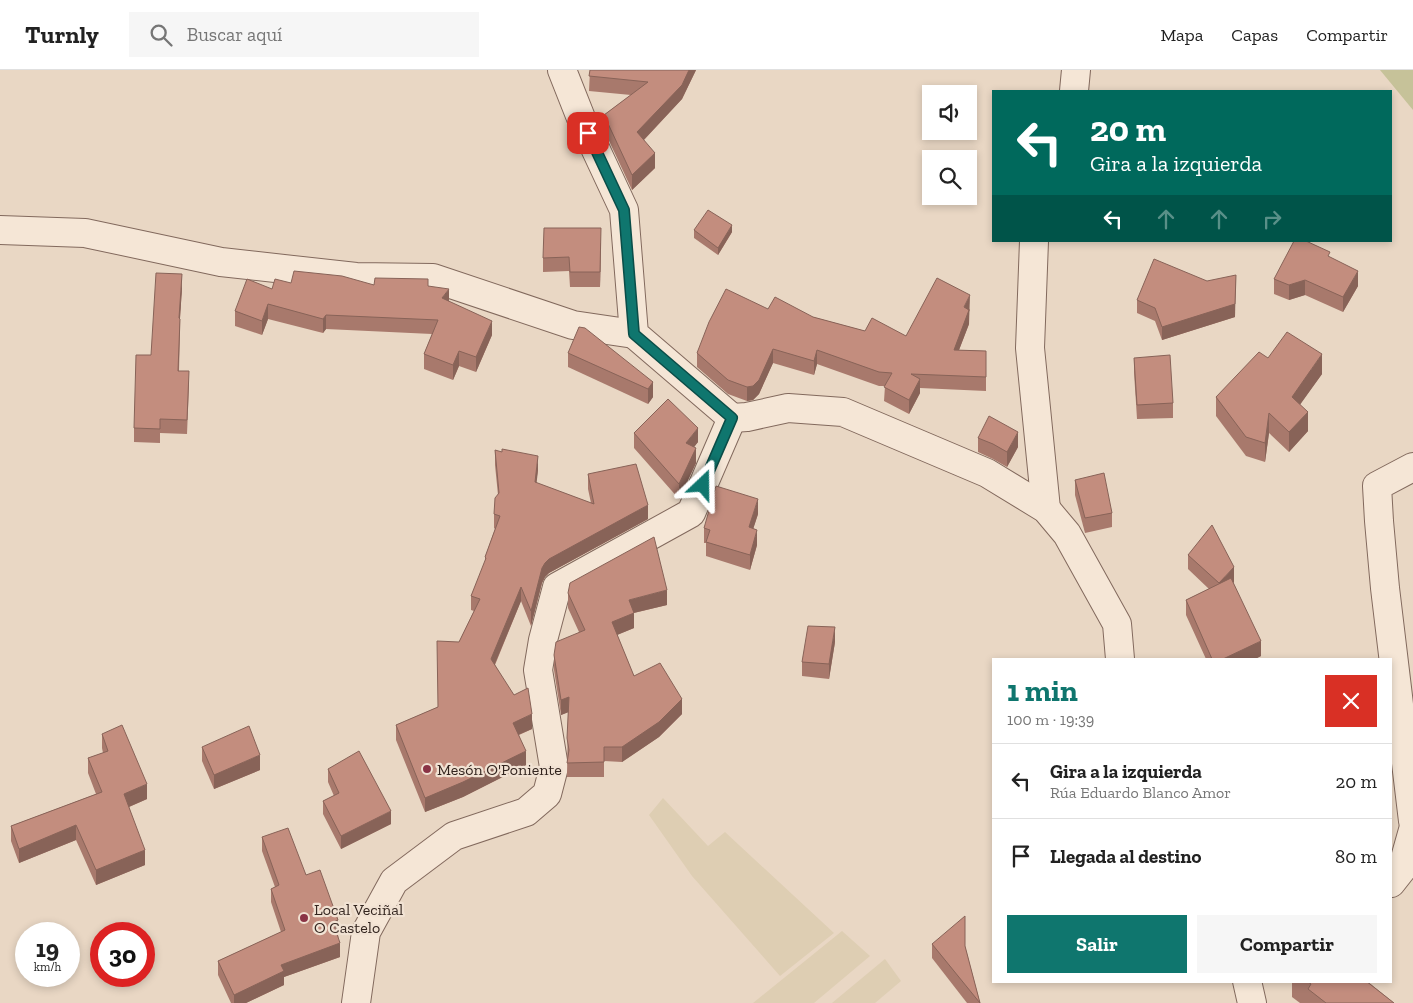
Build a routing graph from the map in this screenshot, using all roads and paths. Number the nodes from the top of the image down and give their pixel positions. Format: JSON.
{"nodes":[{"id":1,"x":562,"y":70,"type":"edge"},
{"id":2,"x":1076,"y":70,"type":"edge"},
{"id":3,"x":1074,"y":90,"type":"edge"},
{"id":4,"x":0,"y":230,"type":"edge"},
{"id":5,"x":1034,"y":242,"type":"edge"},
{"id":6,"x":634,"y":334,"type":"junction"},
{"id":7,"x":732,"y":418,"type":"junction"},
{"id":8,"x":1413,"y":467,"type":"edge"},
{"id":9,"x":1046,"y":509,"type":"junction"},
{"id":10,"x":1120,"y":658,"type":"edge"},
{"id":11,"x":1413,"y":821,"type":"edge"},
{"id":12,"x":1413,"y":830,"type":"edge"},
{"id":13,"x":1392,"y":882,"type":"edge"},
{"id":14,"x":1247,"y":983,"type":"edge"},
{"id":15,"x":356,"y":1003,"type":"edge"},
{"id":16,"x":1252,"y":1003,"type":"edge"}],
"edges":[{"from":1,"to":6,"type":"street"},
{"from":2,"to":3,"type":"street"},
{"from":4,"to":6,"type":"street"},
{"from":5,"to":9,"type":"street"},
{"from":6,"to":7,"type":"street"},
{"from":7,"to":9,"type":"street"},
{"from":7,"to":15,"type":"street"},
{"from":8,"to":11,"type":"street"},
{"from":9,"to":10,"type":"street"},
{"from":12,"to":13,"type":"street"},
{"from":14,"to":16,"type":"street"}]}
